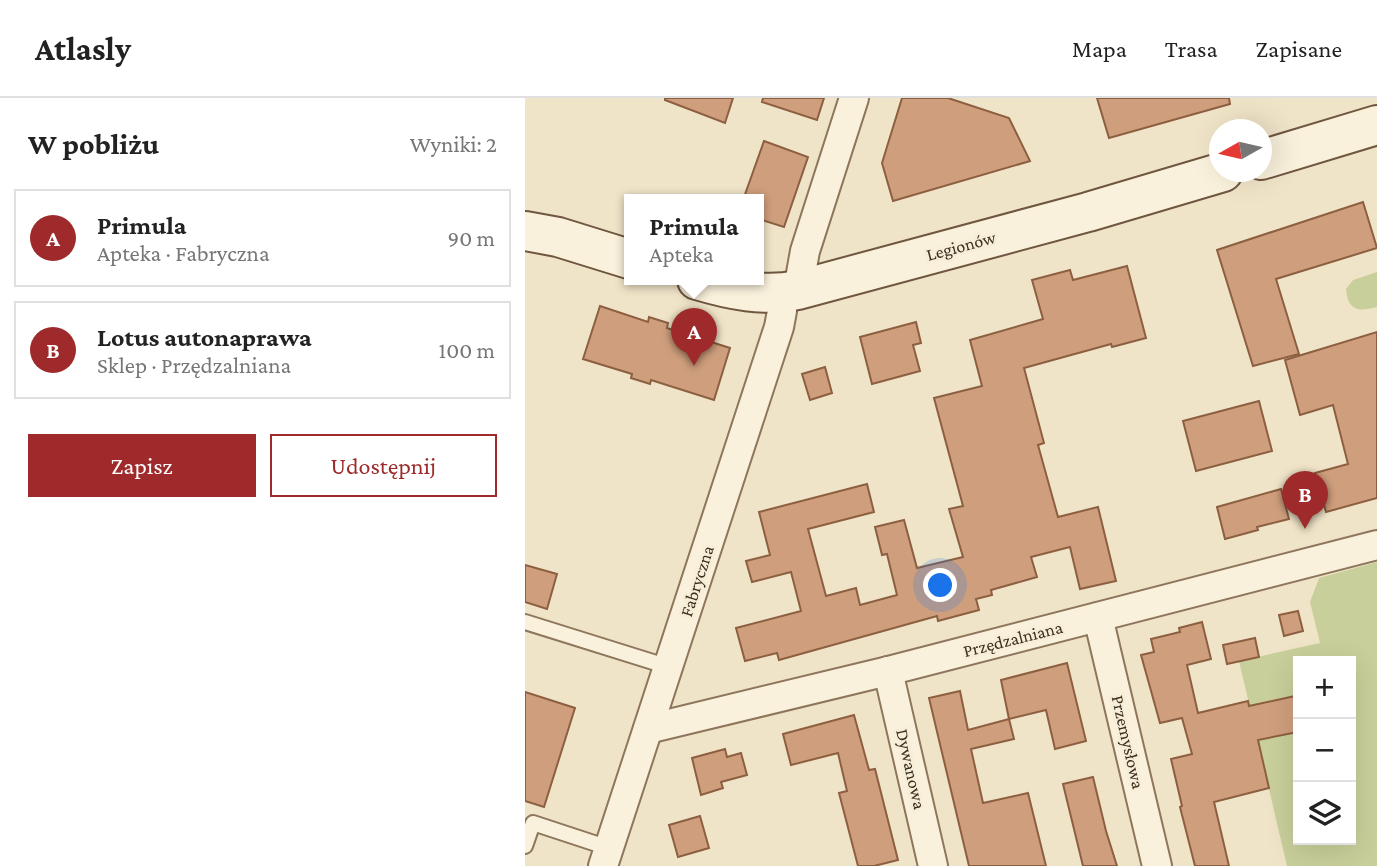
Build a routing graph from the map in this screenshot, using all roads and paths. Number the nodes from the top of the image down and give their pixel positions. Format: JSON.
{"nodes":[{"id":1,"x":854,"y":98,"type":"edge"},
{"id":2,"x":1377,"y":125,"type":"edge"},
{"id":3,"x":1272,"y":157,"type":"edge"},
{"id":4,"x":1209,"y":176,"type":"edge"},
{"id":5,"x":525,"y":218,"type":"edge"},
{"id":6,"x":541,"y":234,"type":"edge"},
{"id":7,"x":624,"y":258,"type":"edge"},
{"id":8,"x":715,"y":285,"type":"edge"},
{"id":9,"x":789,"y":292,"type":"junction"},
{"id":10,"x":1377,"y":545,"type":"edge"},
{"id":11,"x":1098,"y":617,"type":"junction"},
{"id":12,"x":525,"y":622,"type":"edge"},
{"id":13,"x":669,"y":667,"type":"junction"},
{"id":14,"x":888,"y":671,"type":"junction"},
{"id":15,"x":648,"y":729,"type":"junction"},
{"id":16,"x":529,"y":822,"type":"edge"},
{"id":17,"x":525,"y":846,"type":"edge"},
{"id":18,"x":606,"y":857,"type":"edge"},
{"id":19,"x":933,"y":866,"type":"edge"},
{"id":20,"x":1157,"y":866,"type":"edge"}],
"edges":[{"from":1,"to":9,"type":"street","name":"Fabryczna"},
{"from":2,"to":3,"type":"street"},
{"from":4,"to":9,"type":"street","name":"Legionów"},
{"from":5,"to":6,"type":"street"},
{"from":6,"to":7,"type":"street"},
{"from":8,"to":9,"type":"street","name":"Legionów"},
{"from":9,"to":13,"type":"street","name":"Fabryczna"},
{"from":10,"to":11,"type":"street","name":"Przędzalniana"},
{"from":11,"to":14,"type":"street","name":"Przędzalniana"},
{"from":11,"to":20,"type":"street","name":"Przemysłowa"},
{"from":12,"to":13,"type":"lane"},
{"from":13,"to":15,"type":"street","name":"Fabryczna"},
{"from":14,"to":15,"type":"street","name":"Przędzalniana"},
{"from":14,"to":19,"type":"street","name":"Dywanowa"},
{"from":15,"to":18,"type":"street","name":"Fabryczna"},
{"from":16,"to":17,"type":"lane"},
{"from":16,"to":18,"type":"lane"}]}
